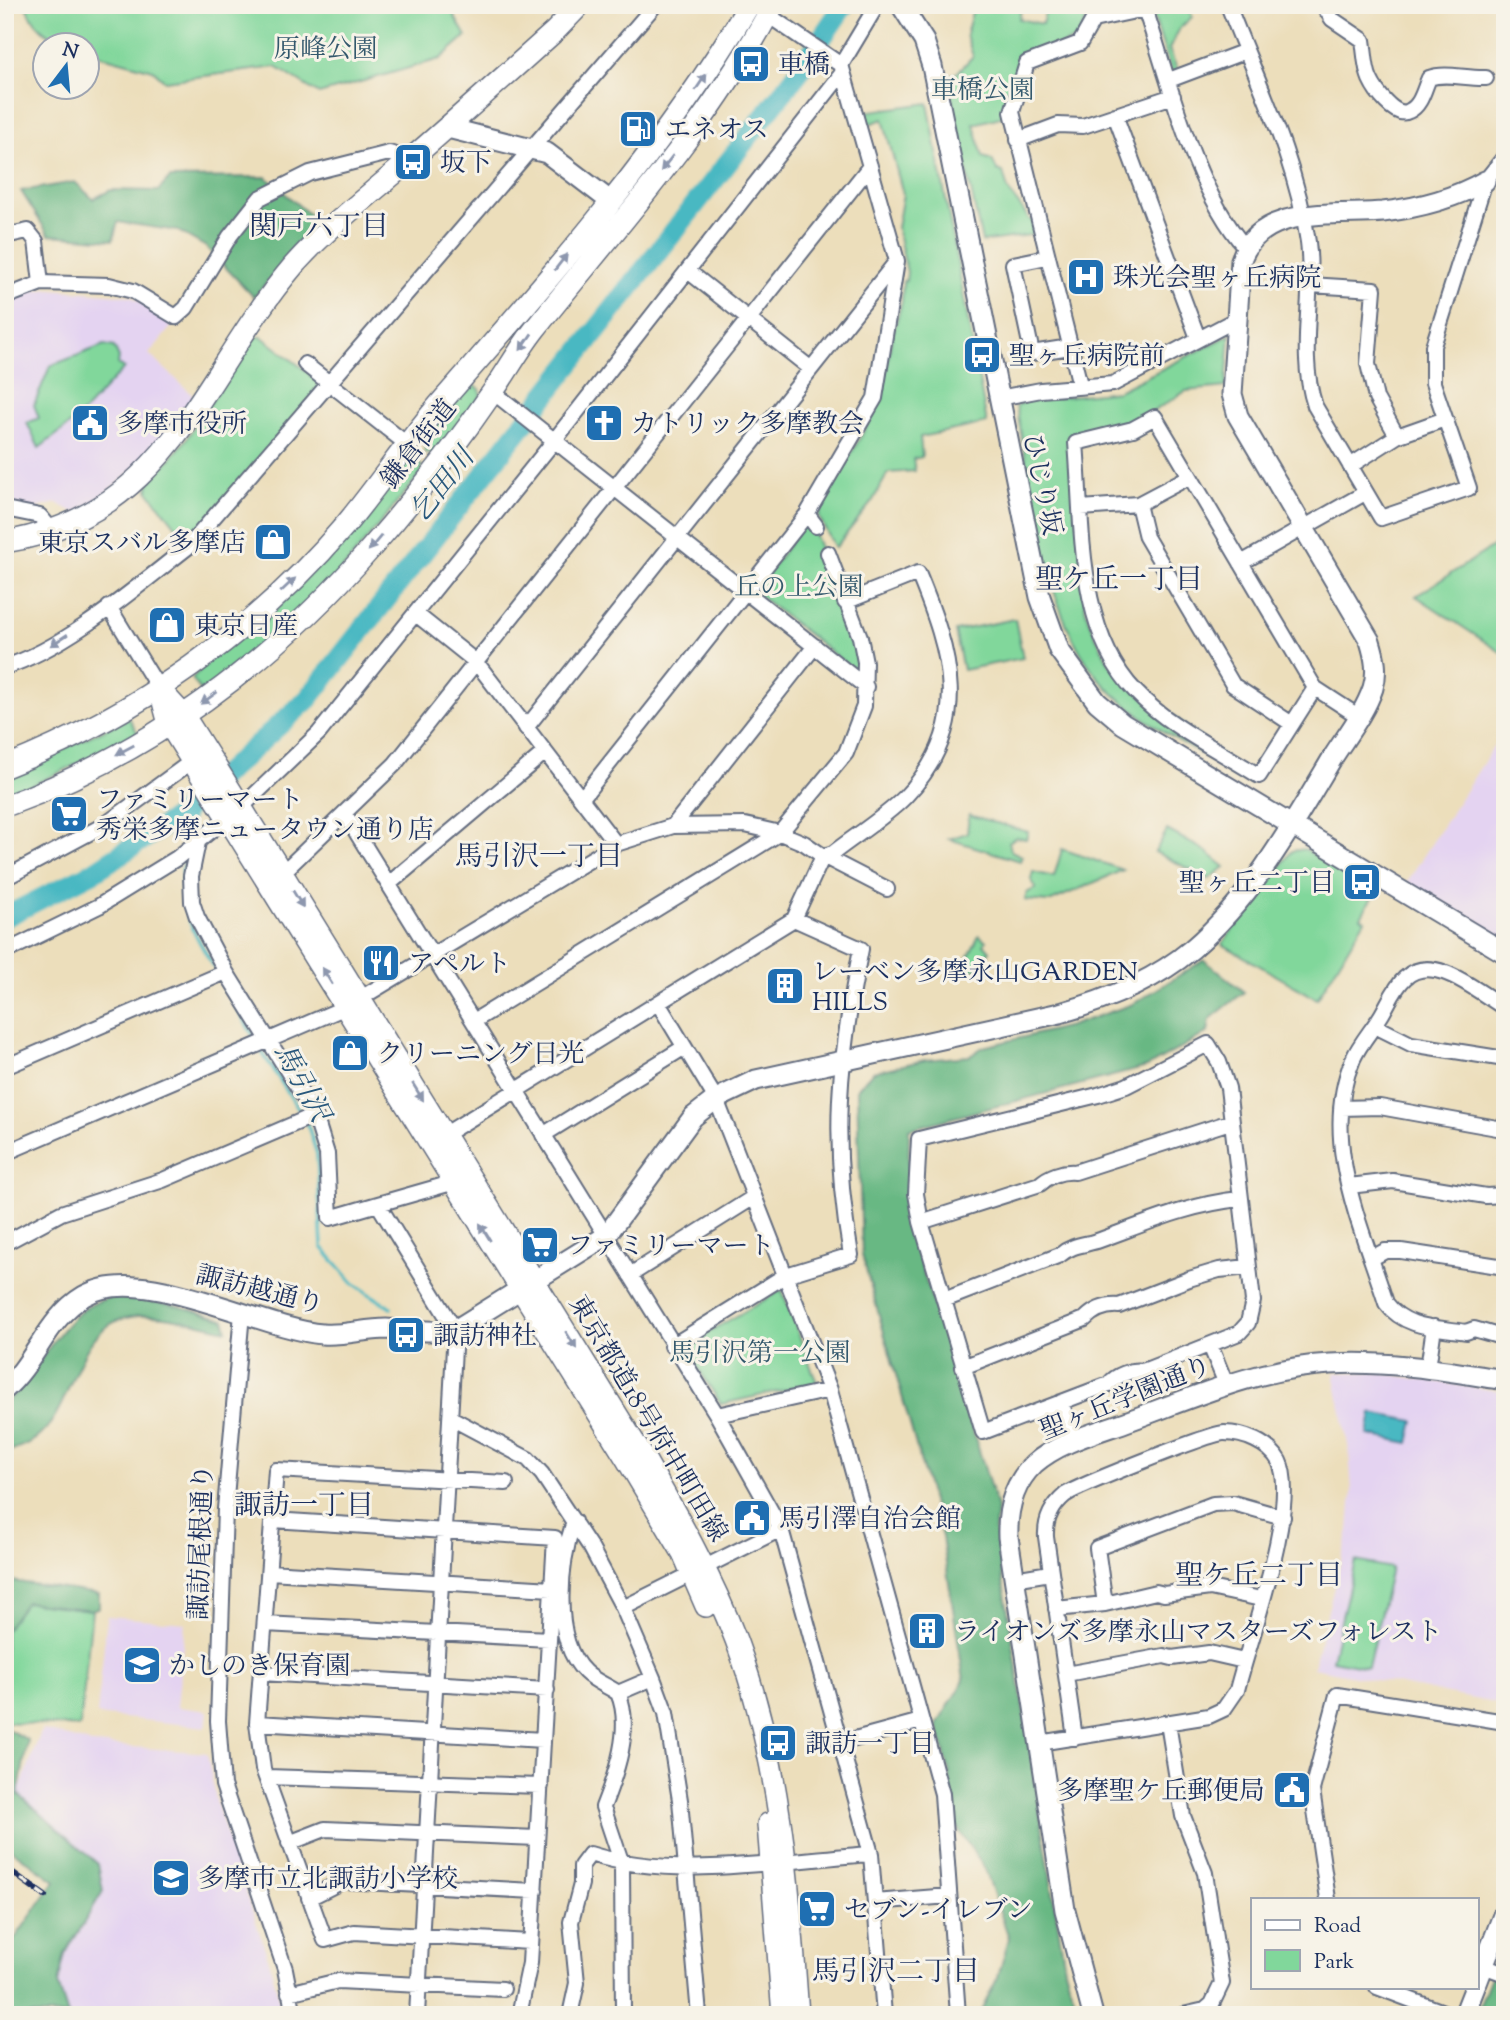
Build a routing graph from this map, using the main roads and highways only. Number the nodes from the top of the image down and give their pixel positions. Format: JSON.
{"nodes":[{"id":1,"x":576,"y":7,"type":"edge"},
{"id":2,"x":764,"y":9,"type":"edge"},
{"id":3,"x":610,"y":201,"type":"junction"},
{"id":4,"x":627,"y":214,"type":"junction"},
{"id":5,"x":468,"y":373,"type":"junction"},
{"id":6,"x":499,"y":397,"type":"junction"},
{"id":7,"x":408,"y":445,"type":"junction"},
{"id":8,"x":435,"y":467,"type":"junction"},
{"id":9,"x":5,"y":542,"type":"edge"},
{"id":10,"x":159,"y":689,"type":"junction"},
{"id":11,"x":176,"y":720,"type":"junction"},
{"id":12,"x":5,"y":767,"type":"edge"},
{"id":13,"x":5,"y":806,"type":"edge"},
{"id":14,"x":353,"y":1003,"type":"junction"},
{"id":15,"x":528,"y":1286,"type":"junction"},
{"id":16,"x":780,"y":1861,"type":"junction"},
{"id":17,"x":783,"y":2015,"type":"edge"},
{"id":18,"x":798,"y":2015,"type":"edge"}],
"edges":[{"from":1,"to":9,"type":"main road"},
{"from":3,"to":2,"type":"main road","name":"鎌倉街道","one_way":true},
{"from":2,"to":4,"type":"main road","name":"鎌倉街道","one_way":true},
{"from":3,"to":4,"type":"main road"},
{"from":5,"to":3,"type":"main road","name":"鎌倉街道","one_way":true},
{"from":4,"to":6,"type":"main road","name":"鎌倉街道","one_way":true},
{"from":5,"to":6,"type":"main road"},
{"from":5,"to":7,"type":"main road","name":"鎌倉街道"},
{"from":6,"to":8,"type":"main road","name":"鎌倉街道"},
{"from":7,"to":8,"type":"main road"},
{"from":10,"to":7,"type":"main road","name":"鎌倉街道","one_way":true},
{"from":8,"to":11,"type":"main road","name":"鎌倉街道","one_way":true},
{"from":10,"to":11,"type":"main road","name":"東京都道18号府中町田線"},
{"from":10,"to":12,"type":"main road","name":"鎌倉街道"},
{"from":11,"to":13,"type":"main road","name":"鎌倉街道","one_way":true},
{"from":11,"to":14,"type":"main road","name":"東京都道18号府中町田線"},
{"from":14,"to":15,"type":"main road","name":"東京都道18号府中町田線","one_way":true},
{"from":15,"to":14,"type":"main road","name":"東京都道18号府中町田線","one_way":true},
{"from":15,"to":16,"type":"main road","name":"東京都道18号府中町田線"},
{"from":16,"to":17,"type":"main road","name":"東京都道18号府中町田線"},
{"from":16,"to":18,"type":"main road","name":"東京都道18号府中町田線"}]}
